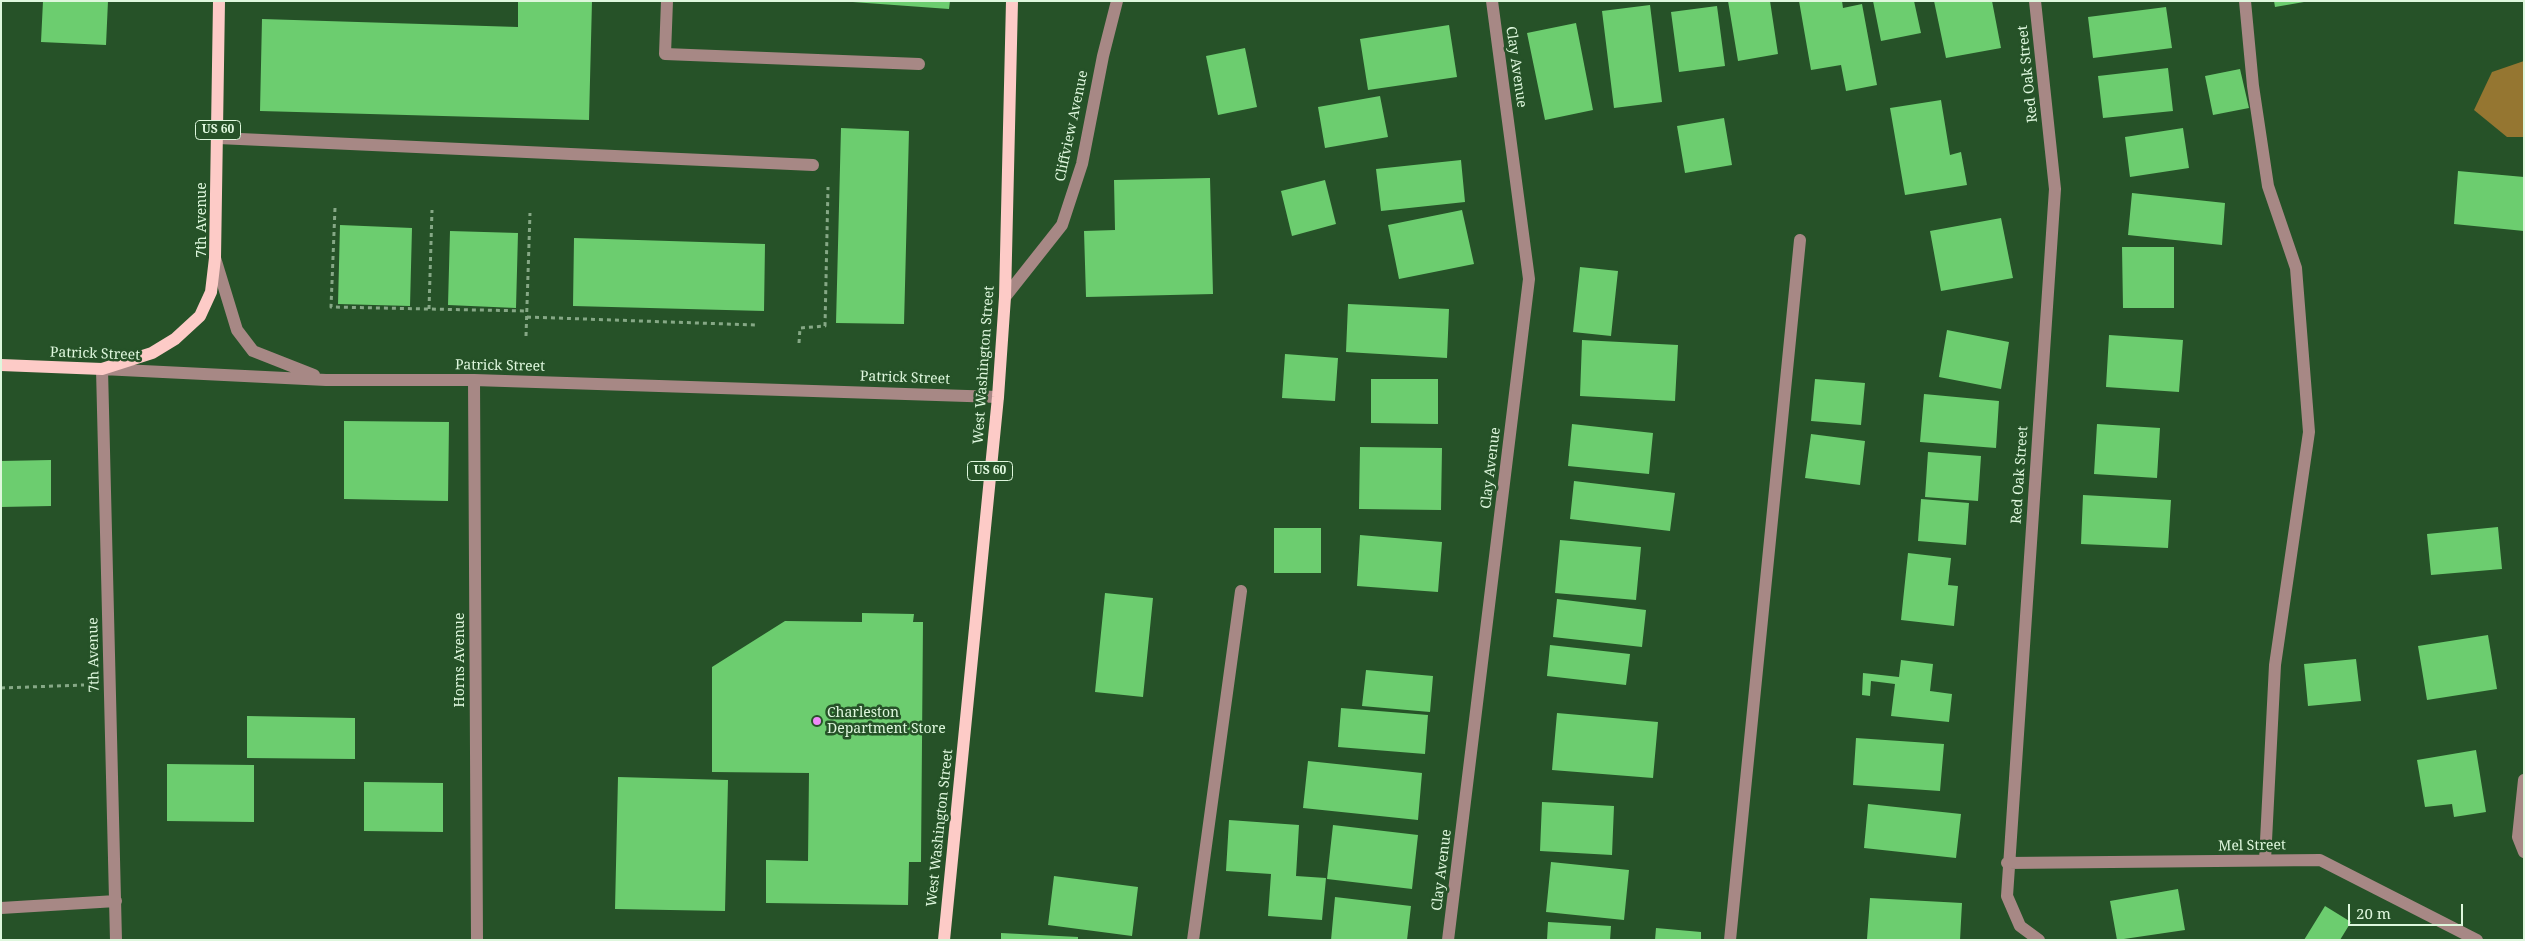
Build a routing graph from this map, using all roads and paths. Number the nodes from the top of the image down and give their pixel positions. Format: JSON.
{"nodes":[{"id":1,"x":220,"y":1,"type":"edge"},
{"id":2,"x":667,"y":1,"type":"edge"},
{"id":3,"x":1012,"y":1,"type":"edge"},
{"id":4,"x":1117,"y":1,"type":"edge"},
{"id":5,"x":1492,"y":1,"type":"edge"},
{"id":6,"x":2034,"y":1,"type":"edge"},
{"id":7,"x":2245,"y":1,"type":"edge"},
{"id":8,"x":919,"y":64,"type":"dead end"},
{"id":9,"x":218,"y":138,"type":"junction"},
{"id":10,"x":813,"y":165,"type":"dead end"},
{"id":11,"x":828,"y":183,"type":"dead end"},
{"id":12,"x":335,"y":208,"type":"dead end"},
{"id":13,"x":432,"y":210,"type":"dead end"},
{"id":14,"x":530,"y":213,"type":"dead end"},
{"id":15,"x":1800,"y":240,"type":"dead end"},
{"id":16,"x":215,"y":258,"type":"junction"},
{"id":17,"x":1005,"y":297,"type":"junction"},
{"id":18,"x":429,"y":308,"type":"junction"},
{"id":19,"x":527,"y":311,"type":"junction"},
{"id":20,"x":527,"y":317,"type":"junction"},
{"id":21,"x":755,"y":325,"type":"dead end"},
{"id":22,"x":526,"y":336,"type":"dead end"},
{"id":23,"x":799,"y":343,"type":"dead end"},
{"id":24,"x":1,"y":365,"type":"edge"},
{"id":25,"x":102,"y":370,"type":"junction"},
{"id":26,"x":326,"y":380,"type":"junction"},
{"id":27,"x":474,"y":380,"type":"junction"},
{"id":28,"x":998,"y":396,"type":"junction"},
{"id":29,"x":1242,"y":591,"type":"dead end"},
{"id":30,"x":110,"y":684,"type":"junction"},
{"id":31,"x":1,"y":688,"type":"edge"},
{"id":32,"x":2524,"y":780,"type":"edge"},
{"id":33,"x":2524,"y":852,"type":"edge"},
{"id":34,"x":2265,"y":860,"type":"junction"},
{"id":35,"x":2008,"y":863,"type":"junction"},
{"id":36,"x":116,"y":901,"type":"junction"},
{"id":37,"x":1,"y":908,"type":"edge"},
{"id":38,"x":116,"y":940,"type":"edge"},
{"id":39,"x":477,"y":940,"type":"edge"},
{"id":40,"x":944,"y":940,"type":"edge"},
{"id":41,"x":1193,"y":940,"type":"edge"},
{"id":42,"x":1448,"y":940,"type":"edge"},
{"id":43,"x":1730,"y":940,"type":"edge"},
{"id":44,"x":2039,"y":940,"type":"edge"},
{"id":45,"x":2477,"y":940,"type":"edge"}],
"edges":[{"from":1,"to":9,"type":"main road","name":"7th Avenue","number":"US 60"},
{"from":2,"to":8,"type":"street"},
{"from":3,"to":17,"type":"main road","name":"West Washington Street","number":"US 60"},
{"from":4,"to":17,"type":"street","name":"Cliffview Avenue"},
{"from":5,"to":42,"type":"street","name":"Clay Avenue"},
{"from":6,"to":35,"type":"street","name":"Red Oak Street"},
{"from":7,"to":34,"type":"street"},
{"from":9,"to":10,"type":"street"},
{"from":9,"to":16,"type":"main road","name":"7th Avenue","number":"US 60"},
{"from":11,"to":23,"type":"path"},
{"from":12,"to":18,"type":"path"},
{"from":13,"to":18,"type":"path"},
{"from":14,"to":19,"type":"path"},
{"from":15,"to":43,"type":"street"},
{"from":16,"to":25,"type":"main road","number":"US 60"},
{"from":16,"to":26,"type":"street","name":"7th Avenue"},
{"from":17,"to":28,"type":"main road","name":"West Washington Street","number":"US 60"},
{"from":18,"to":19,"type":"path"},
{"from":19,"to":20,"type":"path"},
{"from":20,"to":21,"type":"path"},
{"from":20,"to":22,"type":"path"},
{"from":24,"to":25,"type":"main road","name":"Patrick Street","number":"US 60"},
{"from":25,"to":26,"type":"street","name":"Patrick Street"},
{"from":25,"to":30,"type":"street","name":"7th Avenue"},
{"from":26,"to":27,"type":"street","name":"Patrick Street"},
{"from":27,"to":28,"type":"street","name":"Patrick Street"},
{"from":27,"to":39,"type":"street","name":"Horns Avenue"},
{"from":28,"to":40,"type":"main road","name":"West Washington Street","number":"US 60"},
{"from":29,"to":41,"type":"street"},
{"from":30,"to":31,"type":"path"},
{"from":30,"to":36,"type":"street","name":"7th Avenue"},
{"from":32,"to":33,"type":"street"},
{"from":34,"to":35,"type":"street","name":"Mel Street"},
{"from":34,"to":45,"type":"street","name":"Mel Street"},
{"from":35,"to":44,"type":"street","name":"Red Oak Street"},
{"from":36,"to":37,"type":"street"},
{"from":36,"to":38,"type":"street","name":"7th Avenue"}]}
